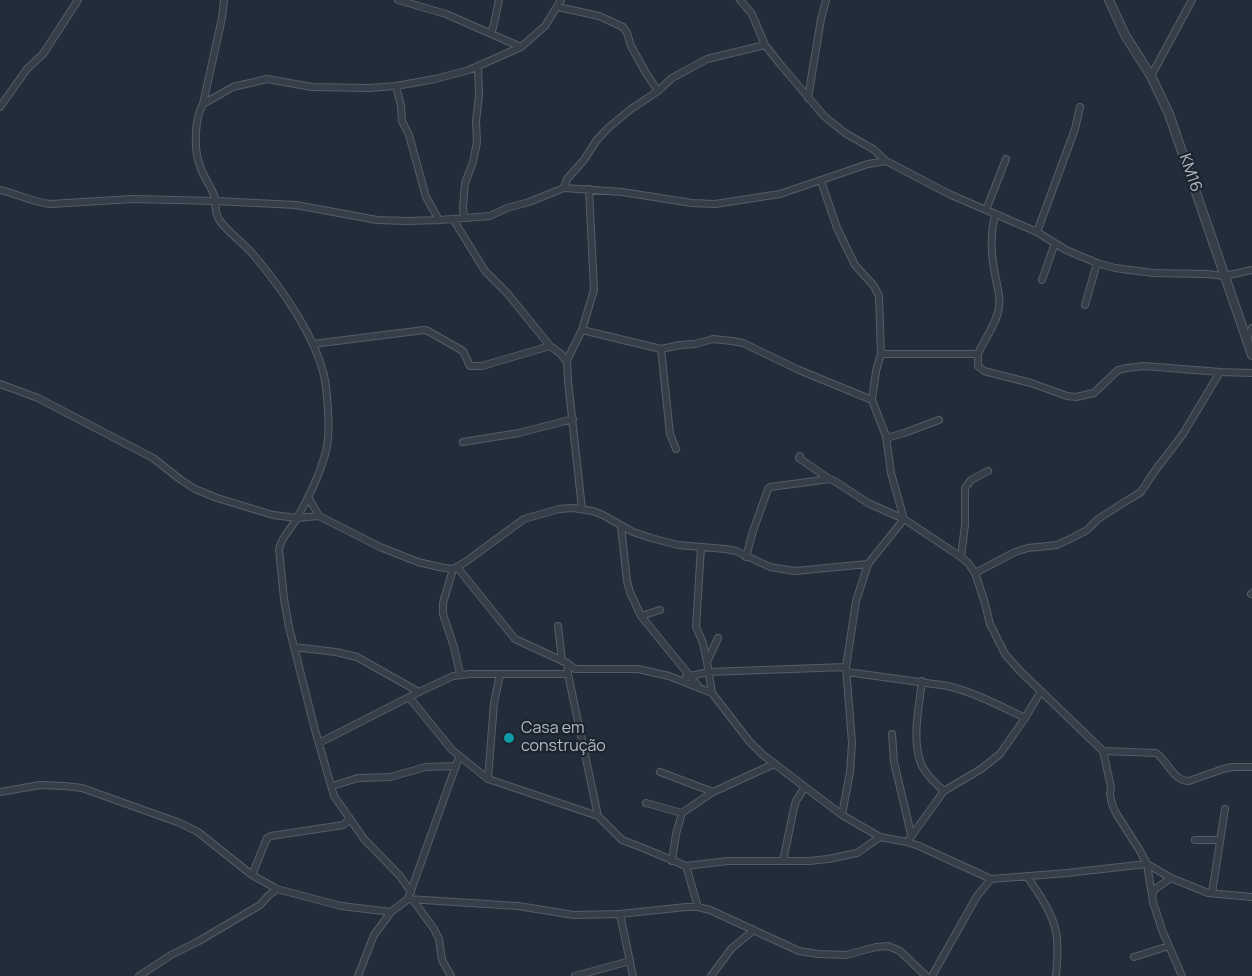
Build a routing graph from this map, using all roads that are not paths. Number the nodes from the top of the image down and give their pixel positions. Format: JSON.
{"nodes":[{"id":1,"x":78,"y":0,"type":"edge"},
{"id":2,"x":224,"y":0,"type":"edge"},
{"id":3,"x":398,"y":0,"type":"edge"},
{"id":4,"x":499,"y":0,"type":"edge"},
{"id":5,"x":740,"y":0,"type":"edge"},
{"id":6,"x":826,"y":0,"type":"edge"},
{"id":7,"x":1108,"y":0,"type":"edge"},
{"id":8,"x":1192,"y":0,"type":"edge"},
{"id":9,"x":560,"y":3,"type":"edge"},
{"id":10,"x":491,"y":34,"type":"junction"},
{"id":11,"x":765,"y":45,"type":"junction"},
{"id":12,"x":521,"y":47,"type":"junction"},
{"id":13,"x":478,"y":67,"type":"junction"},
{"id":14,"x":1151,"y":76,"type":"junction"},
{"id":15,"x":396,"y":86,"type":"junction"},
{"id":16,"x":658,"y":91,"type":"junction"},
{"id":17,"x":808,"y":98,"type":"junction"},
{"id":18,"x":203,"y":104,"type":"junction"},
{"id":19,"x":0,"y":107,"type":"edge"},
{"id":20,"x":1080,"y":107,"type":"dead end"},
{"id":21,"x":873,"y":149,"type":"junction"},
{"id":22,"x":1006,"y":159,"type":"dead end"},
{"id":23,"x":886,"y":161,"type":"junction"},
{"id":24,"x":868,"y":164,"type":"junction"},
{"id":25,"x":821,"y":181,"type":"junction"},
{"id":26,"x":564,"y":188,"type":"junction"},
{"id":27,"x":589,"y":189,"type":"junction"},
{"id":28,"x":0,"y":190,"type":"edge"},
{"id":29,"x":215,"y":201,"type":"junction"},
{"id":30,"x":986,"y":210,"type":"junction"},
{"id":31,"x":995,"y":214,"type":"junction"},
{"id":32,"x":464,"y":218,"type":"junction"},
{"id":33,"x":453,"y":219,"type":"junction"},
{"id":34,"x":439,"y":220,"type":"junction"},
{"id":35,"x":1037,"y":232,"type":"junction"},
{"id":36,"x":1055,"y":243,"type":"junction"},
{"id":37,"x":1097,"y":263,"type":"junction"},
{"id":38,"x":1252,"y":270,"type":"edge"},
{"id":39,"x":1225,"y":276,"type":"junction"},
{"id":40,"x":1042,"y":280,"type":"dead end"},
{"id":41,"x":1085,"y":305,"type":"dead end"},
{"id":42,"x":1252,"y":328,"type":"edge"},
{"id":43,"x":582,"y":330,"type":"junction"},
{"id":44,"x":1247,"y":338,"type":"junction"},
{"id":45,"x":313,"y":344,"type":"junction"},
{"id":46,"x":550,"y":346,"type":"junction"},
{"id":47,"x":661,"y":349,"type":"junction"},
{"id":48,"x":881,"y":354,"type":"junction"},
{"id":49,"x":978,"y":354,"type":"junction"},
{"id":50,"x":1252,"y":355,"type":"edge"},
{"id":51,"x":567,"y":362,"type":"junction"},
{"id":52,"x":1220,"y":372,"type":"junction"},
{"id":53,"x":1252,"y":373,"type":"edge"},
{"id":54,"x":0,"y":384,"type":"edge"},
{"id":55,"x":872,"y":400,"type":"junction"},
{"id":56,"x":573,"y":419,"type":"junction"},
{"id":57,"x":939,"y":420,"type":"dead end"},
{"id":58,"x":886,"y":438,"type":"junction"},
{"id":59,"x":463,"y":442,"type":"dead end"},
{"id":60,"x":676,"y":449,"type":"dead end"},
{"id":61,"x":800,"y":456,"type":"dead end"},
{"id":62,"x":988,"y":471,"type":"dead end"},
{"id":63,"x":830,"y":479,"type":"junction"},
{"id":64,"x":308,"y":497,"type":"junction"},
{"id":65,"x":582,"y":509,"type":"junction"},
{"id":66,"x":318,"y":516,"type":"junction"},
{"id":67,"x":297,"y":518,"type":"junction"},
{"id":68,"x":904,"y":519,"type":"junction"},
{"id":69,"x":621,"y":526,"type":"junction"},
{"id":70,"x":701,"y":547,"type":"junction"},
{"id":71,"x":747,"y":557,"type":"junction"},
{"id":72,"x":961,"y":557,"type":"junction"},
{"id":73,"x":868,"y":564,"type":"junction"},
{"id":74,"x":455,"y":568,"type":"junction"},
{"id":75,"x":975,"y":573,"type":"junction"},
{"id":76,"x":660,"y":610,"type":"dead end"},
{"id":77,"x":641,"y":616,"type":"junction"},
{"id":78,"x":558,"y":626,"type":"dead end"},
{"id":79,"x":718,"y":638,"type":"dead end"},
{"id":80,"x":294,"y":647,"type":"junction"},
{"id":81,"x":565,"y":662,"type":"junction"},
{"id":82,"x":707,"y":662,"type":"junction"},
{"id":83,"x":846,"y":669,"type":"junction"},
{"id":84,"x":708,"y":672,"type":"junction"},
{"id":85,"x":460,"y":674,"type":"junction"},
{"id":86,"x":500,"y":674,"type":"junction"},
{"id":87,"x":568,"y":674,"type":"junction"},
{"id":88,"x":689,"y":676,"type":"junction"},
{"id":89,"x":676,"y":680,"type":"junction"},
{"id":90,"x":922,"y":681,"type":"junction"},
{"id":91,"x":698,"y":687,"type":"junction"},
{"id":92,"x":1041,"y":691,"type":"junction"},
{"id":93,"x":419,"y":692,"type":"junction"},
{"id":94,"x":712,"y":693,"type":"junction"},
{"id":95,"x":409,"y":697,"type":"junction"},
{"id":96,"x":1025,"y":718,"type":"junction"},
{"id":97,"x":892,"y":734,"type":"dead end"},
{"id":98,"x":319,"y":743,"type":"junction"},
{"id":99,"x":1103,"y":750,"type":"junction"},
{"id":100,"x":459,"y":757,"type":"junction"},
{"id":101,"x":774,"y":764,"type":"junction"},
{"id":102,"x":456,"y":766,"type":"junction"},
{"id":103,"x":1252,"y":767,"type":"edge"},
{"id":104,"x":660,"y":772,"type":"dead end"},
{"id":105,"x":488,"y":779,"type":"junction"},
{"id":106,"x":332,"y":786,"type":"junction"},
{"id":107,"x":805,"y":787,"type":"junction"},
{"id":108,"x":944,"y":791,"type":"junction"},
{"id":109,"x":0,"y":792,"type":"edge"},
{"id":110,"x":713,"y":792,"type":"junction"},
{"id":111,"x":646,"y":803,"type":"dead end"},
{"id":112,"x":1225,"y":808,"type":"dead end"},
{"id":113,"x":682,"y":813,"type":"junction"},
{"id":114,"x":842,"y":814,"type":"junction"},
{"id":115,"x":598,"y":816,"type":"junction"},
{"id":116,"x":349,"y":817,"type":"junction"},
{"id":117,"x":911,"y":834,"type":"junction"},
{"id":118,"x":880,"y":837,"type":"junction"},
{"id":119,"x":1195,"y":840,"type":"dead end"},
{"id":120,"x":1219,"y":840,"type":"junction"},
{"id":121,"x":907,"y":842,"type":"junction"},
{"id":122,"x":672,"y":861,"type":"junction"},
{"id":123,"x":783,"y":861,"type":"junction"},
{"id":124,"x":1147,"y":864,"type":"junction"},
{"id":125,"x":686,"y":866,"type":"junction"},
{"id":126,"x":252,"y":875,"type":"junction"},
{"id":127,"x":1027,"y":876,"type":"junction"},
{"id":128,"x":1171,"y":878,"type":"junction"},
{"id":129,"x":991,"y":879,"type":"junction"},
{"id":130,"x":277,"y":890,"type":"junction"},
{"id":131,"x":411,"y":892,"type":"junction"},
{"id":132,"x":1212,"y":894,"type":"junction"},
{"id":133,"x":1152,"y":895,"type":"junction"},
{"id":134,"x":1252,"y":897,"type":"edge"},
{"id":135,"x":411,"y":900,"type":"junction"},
{"id":136,"x":698,"y":907,"type":"junction"},
{"id":137,"x":391,"y":912,"type":"junction"},
{"id":138,"x":620,"y":914,"type":"junction"},
{"id":139,"x":754,"y":930,"type":"junction"},
{"id":140,"x":1169,"y":946,"type":"junction"},
{"id":141,"x":1134,"y":957,"type":"dead end"},
{"id":142,"x":630,"y":961,"type":"junction"},
{"id":143,"x":586,"y":974,"type":"edge"},
{"id":144,"x":139,"y":976,"type":"edge"},
{"id":145,"x":358,"y":976,"type":"edge"},
{"id":146,"x":451,"y":976,"type":"edge"},
{"id":147,"x":575,"y":976,"type":"edge"},
{"id":148,"x":633,"y":976,"type":"edge"},
{"id":149,"x":711,"y":976,"type":"edge"},
{"id":150,"x":926,"y":976,"type":"edge"},
{"id":151,"x":932,"y":976,"type":"edge"},
{"id":152,"x":1056,"y":976,"type":"edge"},
{"id":153,"x":1182,"y":976,"type":"edge"}],
"edges":[{"from":1,"to":19,"type":"street"},
{"from":2,"to":18,"type":"street"},
{"from":3,"to":10,"type":"street"},
{"from":4,"to":10,"type":"street"},
{"from":5,"to":11,"type":"street"},
{"from":6,"to":17,"type":"street"},
{"from":7,"to":14,"type":"street","name":"KM16"},
{"from":8,"to":14,"type":"street"},
{"from":9,"to":12,"type":"street"},
{"from":9,"to":16,"type":"street"},
{"from":10,"to":12,"type":"street"},
{"from":11,"to":16,"type":"street"},
{"from":11,"to":17,"type":"street"},
{"from":12,"to":13,"type":"street"},
{"from":13,"to":15,"type":"street"},
{"from":13,"to":32,"type":"street"},
{"from":14,"to":39,"type":"street","name":"KM16"},
{"from":15,"to":18,"type":"street"},
{"from":15,"to":34,"type":"street"},
{"from":16,"to":26,"type":"street"},
{"from":17,"to":21,"type":"street"},
{"from":18,"to":29,"type":"street"},
{"from":20,"to":35,"type":"street"},
{"from":21,"to":23,"type":"street"},
{"from":21,"to":24,"type":"street"},
{"from":22,"to":30,"type":"street"},
{"from":23,"to":24,"type":"street"},
{"from":23,"to":30,"type":"street"},
{"from":24,"to":25,"type":"street"},
{"from":25,"to":27,"type":"street"},
{"from":25,"to":48,"type":"street"},
{"from":26,"to":27,"type":"street"},
{"from":26,"to":32,"type":"street"},
{"from":27,"to":43,"type":"street"},
{"from":28,"to":29,"type":"street"},
{"from":29,"to":34,"type":"street"},
{"from":29,"to":45,"type":"street"},
{"from":30,"to":31,"type":"street"},
{"from":31,"to":35,"type":"street"},
{"from":31,"to":49,"type":"street"},
{"from":32,"to":33,"type":"street"},
{"from":33,"to":34,"type":"street"},
{"from":33,"to":46,"type":"street"},
{"from":35,"to":36,"type":"street"},
{"from":36,"to":37,"type":"street"},
{"from":36,"to":40,"type":"street"},
{"from":37,"to":39,"type":"street"},
{"from":37,"to":41,"type":"street"},
{"from":38,"to":39,"type":"street"},
{"from":39,"to":44,"type":"street","name":"KM16"},
{"from":42,"to":44,"type":"street"},
{"from":43,"to":47,"type":"street"},
{"from":43,"to":51,"type":"street"},
{"from":44,"to":50,"type":"street","name":"KM16"},
{"from":45,"to":46,"type":"street"},
{"from":45,"to":64,"type":"street"},
{"from":46,"to":51,"type":"street"},
{"from":47,"to":55,"type":"street"},
{"from":47,"to":60,"type":"street"},
{"from":48,"to":49,"type":"street"},
{"from":48,"to":55,"type":"street"},
{"from":49,"to":52,"type":"street"},
{"from":51,"to":56,"type":"street"},
{"from":52,"to":53,"type":"street"},
{"from":52,"to":75,"type":"street"},
{"from":54,"to":67,"type":"street"},
{"from":55,"to":58,"type":"street"},
{"from":56,"to":59,"type":"street"},
{"from":56,"to":65,"type":"street"},
{"from":57,"to":58,"type":"street"},
{"from":58,"to":68,"type":"street"},
{"from":61,"to":63,"type":"street"},
{"from":62,"to":72,"type":"street"},
{"from":63,"to":68,"type":"street"},
{"from":63,"to":71,"type":"street"},
{"from":64,"to":66,"type":"street"},
{"from":64,"to":67,"type":"street"},
{"from":65,"to":69,"type":"street"},
{"from":65,"to":74,"type":"street"},
{"from":66,"to":67,"type":"street"},
{"from":66,"to":74,"type":"street"},
{"from":67,"to":80,"type":"street"},
{"from":68,"to":72,"type":"street"},
{"from":68,"to":73,"type":"street"},
{"from":69,"to":70,"type":"street"},
{"from":69,"to":77,"type":"street"},
{"from":70,"to":71,"type":"street"},
{"from":70,"to":82,"type":"street"},
{"from":71,"to":73,"type":"street"},
{"from":72,"to":75,"type":"street"},
{"from":73,"to":83,"type":"street"},
{"from":74,"to":81,"type":"street"},
{"from":74,"to":85,"type":"street"},
{"from":75,"to":92,"type":"street"},
{"from":76,"to":77,"type":"street"},
{"from":77,"to":88,"type":"street"},
{"from":78,"to":81,"type":"street"},
{"from":79,"to":82,"type":"street"},
{"from":80,"to":93,"type":"street"},
{"from":80,"to":98,"type":"street"},
{"from":81,"to":87,"type":"street"},
{"from":81,"to":89,"type":"street"},
{"from":82,"to":84,"type":"street"},
{"from":83,"to":84,"type":"street"},
{"from":83,"to":90,"type":"street"},
{"from":83,"to":114,"type":"street"},
{"from":84,"to":88,"type":"street"},
{"from":84,"to":94,"type":"street"},
{"from":85,"to":86,"type":"street"},
{"from":85,"to":93,"type":"street"},
{"from":86,"to":87,"type":"street"},
{"from":86,"to":105,"type":"street"},
{"from":87,"to":115,"type":"street"},
{"from":88,"to":89,"type":"street"},
{"from":88,"to":91,"type":"street"},
{"from":89,"to":91,"type":"street"},
{"from":90,"to":96,"type":"street"},
{"from":90,"to":108,"type":"street"},
{"from":91,"to":94,"type":"street"},
{"from":92,"to":96,"type":"street"},
{"from":92,"to":99,"type":"street"},
{"from":93,"to":95,"type":"street"},
{"from":94,"to":101,"type":"street"},
{"from":95,"to":98,"type":"street"},
{"from":95,"to":100,"type":"street"},
{"from":96,"to":108,"type":"street"},
{"from":97,"to":117,"type":"street"},
{"from":98,"to":106,"type":"street"},
{"from":99,"to":103,"type":"street"},
{"from":99,"to":124,"type":"street"},
{"from":100,"to":102,"type":"street"},
{"from":100,"to":105,"type":"street"},
{"from":101,"to":107,"type":"street"},
{"from":101,"to":110,"type":"street"},
{"from":102,"to":106,"type":"street"},
{"from":102,"to":131,"type":"street"},
{"from":104,"to":110,"type":"street"},
{"from":105,"to":115,"type":"street"},
{"from":106,"to":116,"type":"street"},
{"from":107,"to":114,"type":"street"},
{"from":107,"to":123,"type":"street"},
{"from":108,"to":117,"type":"street"},
{"from":109,"to":126,"type":"street"},
{"from":110,"to":113,"type":"street"},
{"from":111,"to":113,"type":"street"},
{"from":112,"to":120,"type":"street"},
{"from":113,"to":122,"type":"street"},
{"from":114,"to":118,"type":"street"},
{"from":115,"to":122,"type":"street"},
{"from":116,"to":126,"type":"street"},
{"from":116,"to":131,"type":"street"},
{"from":117,"to":121,"type":"street"},
{"from":118,"to":121,"type":"street"},
{"from":118,"to":123,"type":"street"},
{"from":119,"to":120,"type":"street"},
{"from":120,"to":132,"type":"street"},
{"from":121,"to":129,"type":"street"},
{"from":122,"to":125,"type":"street"},
{"from":123,"to":125,"type":"street"},
{"from":124,"to":127,"type":"street"},
{"from":124,"to":128,"type":"street"},
{"from":124,"to":133,"type":"street"},
{"from":125,"to":136,"type":"street"},
{"from":126,"to":130,"type":"street"},
{"from":127,"to":129,"type":"street"},
{"from":127,"to":152,"type":"street"},
{"from":128,"to":132,"type":"street"},
{"from":128,"to":133,"type":"street"},
{"from":129,"to":151,"type":"street"},
{"from":130,"to":137,"type":"street"},
{"from":130,"to":144,"type":"street"},
{"from":131,"to":135,"type":"street"},
{"from":132,"to":134,"type":"street"},
{"from":133,"to":140,"type":"street"},
{"from":135,"to":137,"type":"street"},
{"from":135,"to":138,"type":"street"},
{"from":135,"to":146,"type":"street"},
{"from":136,"to":138,"type":"street"},
{"from":136,"to":139,"type":"street"},
{"from":137,"to":145,"type":"street"},
{"from":138,"to":142,"type":"street"},
{"from":139,"to":149,"type":"street"},
{"from":139,"to":150,"type":"street"},
{"from":140,"to":141,"type":"street"},
{"from":140,"to":153,"type":"street"},
{"from":142,"to":143,"type":"street"},
{"from":142,"to":148,"type":"street"},
{"from":143,"to":147,"type":"street"}]}
